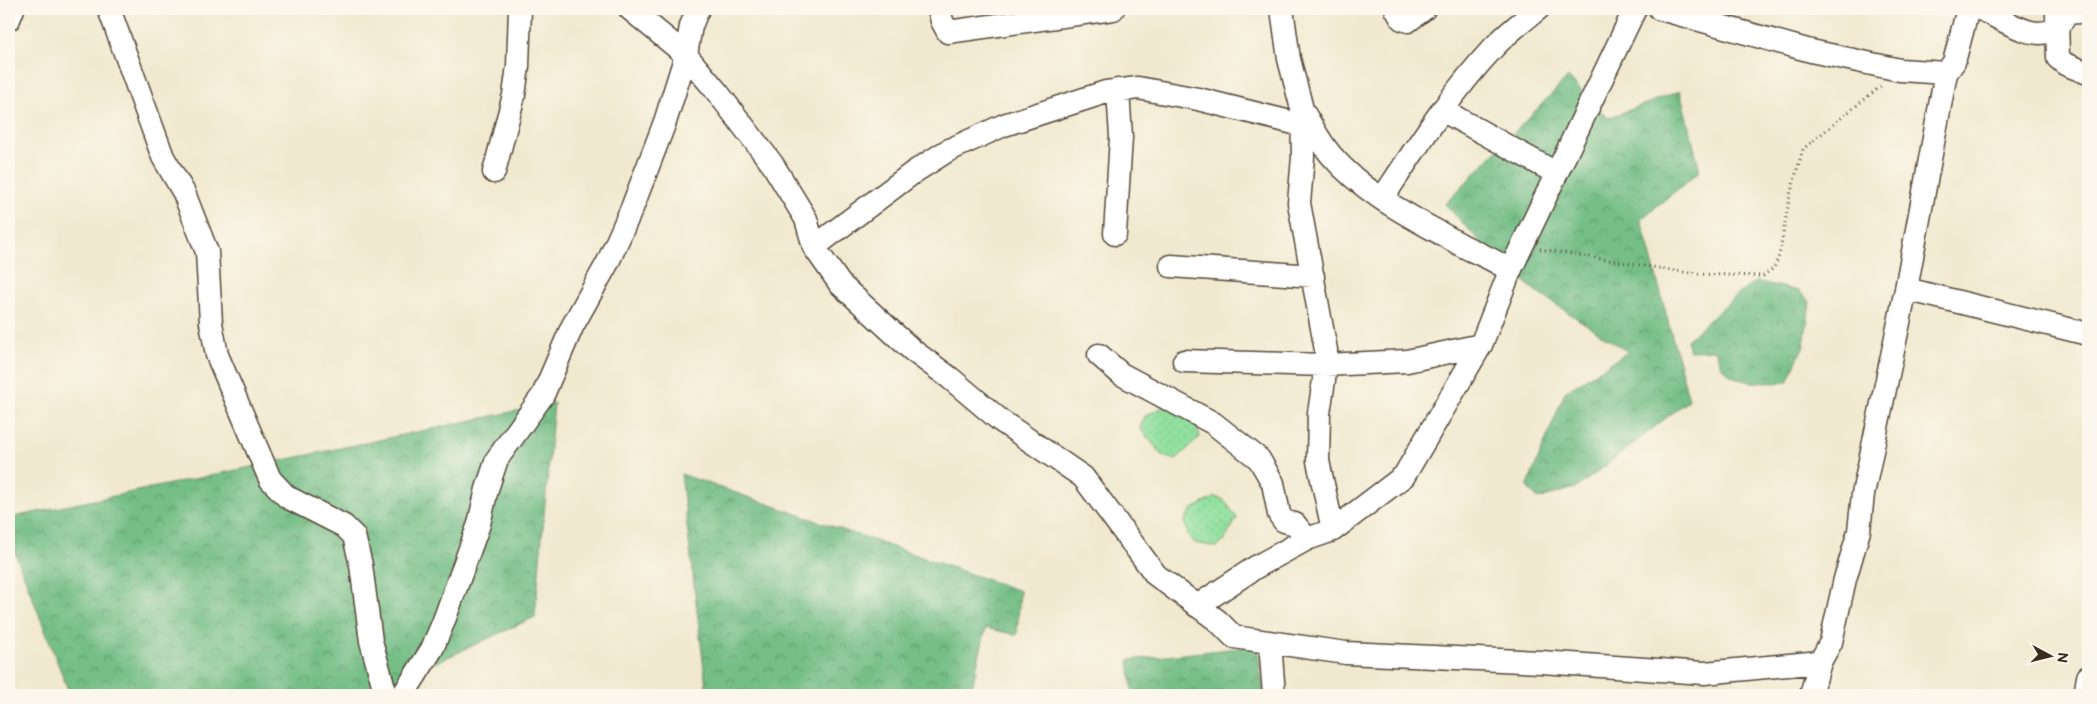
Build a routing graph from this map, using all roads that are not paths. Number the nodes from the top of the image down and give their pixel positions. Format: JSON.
{"nodes":[{"id":1,"x":13,"y":9,"type":"edge"},
{"id":2,"x":109,"y":9,"type":"edge"},
{"id":3,"x":520,"y":9,"type":"edge"},
{"id":4,"x":630,"y":9,"type":"edge"},
{"id":5,"x":698,"y":9,"type":"edge"},
{"id":6,"x":939,"y":9,"type":"edge"},
{"id":7,"x":1113,"y":9,"type":"edge"},
{"id":8,"x":1282,"y":9,"type":"edge"},
{"id":9,"x":1396,"y":9,"type":"edge"},
{"id":10,"x":1424,"y":9,"type":"edge"},
{"id":11,"x":1538,"y":9,"type":"edge"},
{"id":12,"x":1635,"y":9,"type":"edge"},
{"id":13,"x":1660,"y":9,"type":"edge"},
{"id":14,"x":1968,"y":9,"type":"edge"},
{"id":15,"x":1980,"y":9,"type":"edge"},
{"id":16,"x":2088,"y":11,"type":"edge"},
{"id":17,"x":2057,"y":18,"type":"edge"},
{"id":18,"x":9,"y":19,"type":"edge"},
{"id":19,"x":686,"y":55,"type":"junction"},
{"id":20,"x":2088,"y":72,"type":"edge"},
{"id":21,"x":1946,"y":73,"type":"junction"},
{"id":22,"x":1118,"y":90,"type":"junction"},
{"id":23,"x":1442,"y":110,"type":"junction"},
{"id":24,"x":1302,"y":117,"type":"junction"},
{"id":25,"x":494,"y":172,"type":"dead end"},
{"id":26,"x":1556,"y":173,"type":"junction"},
{"id":27,"x":1382,"y":198,"type":"junction"},
{"id":28,"x":1115,"y":234,"type":"dead end"},
{"id":29,"x":814,"y":247,"type":"junction"},
{"id":30,"x":1170,"y":266,"type":"dead end"},
{"id":31,"x":1510,"y":271,"type":"junction"},
{"id":32,"x":1313,"y":276,"type":"junction"},
{"id":33,"x":1906,"y":289,"type":"junction"},
{"id":34,"x":2088,"y":334,"type":"edge"},
{"id":35,"x":1481,"y":345,"type":"junction"},
{"id":36,"x":1099,"y":355,"type":"dead end"},
{"id":37,"x":1184,"y":361,"type":"dead end"},
{"id":38,"x":1326,"y":365,"type":"junction"},
{"id":39,"x":1333,"y":530,"type":"junction"},
{"id":40,"x":1308,"y":539,"type":"junction"},
{"id":41,"x":1197,"y":606,"type":"junction"},
{"id":42,"x":1270,"y":642,"type":"junction"},
{"id":43,"x":1820,"y":662,"type":"junction"},
{"id":44,"x":2088,"y":677,"type":"edge"},
{"id":45,"x":386,"y":695,"type":"edge"},
{"id":46,"x":403,"y":695,"type":"edge"},
{"id":47,"x":1274,"y":695,"type":"edge"},
{"id":48,"x":1811,"y":695,"type":"edge"},
{"id":49,"x":2085,"y":695,"type":"edge"}],
"edges":[{"from":1,"to":18,"type":"street"},
{"from":2,"to":45,"type":"street"},
{"from":3,"to":25,"type":"street"},
{"from":4,"to":19,"type":"street"},
{"from":5,"to":19,"type":"street"},
{"from":6,"to":7,"type":"street"},
{"from":8,"to":24,"type":"street"},
{"from":9,"to":10,"type":"street"},
{"from":11,"to":23,"type":"street"},
{"from":12,"to":26,"type":"street"},
{"from":13,"to":21,"type":"street"},
{"from":14,"to":21,"type":"street"},
{"from":15,"to":17,"type":"street"},
{"from":16,"to":17,"type":"street"},
{"from":17,"to":20,"type":"street"},
{"from":19,"to":29,"type":"street"},
{"from":19,"to":46,"type":"street"},
{"from":21,"to":33,"type":"street"},
{"from":22,"to":24,"type":"street"},
{"from":22,"to":28,"type":"street"},
{"from":22,"to":29,"type":"street"},
{"from":23,"to":26,"type":"street"},
{"from":23,"to":27,"type":"street"},
{"from":24,"to":27,"type":"street"},
{"from":24,"to":32,"type":"street"},
{"from":26,"to":31,"type":"street"},
{"from":27,"to":31,"type":"street"},
{"from":29,"to":41,"type":"street"},
{"from":30,"to":32,"type":"street"},
{"from":31,"to":35,"type":"street"},
{"from":32,"to":38,"type":"street"},
{"from":33,"to":34,"type":"street"},
{"from":33,"to":43,"type":"street"},
{"from":35,"to":38,"type":"street"},
{"from":35,"to":39,"type":"street"},
{"from":36,"to":40,"type":"street"},
{"from":37,"to":38,"type":"street"},
{"from":38,"to":39,"type":"street"},
{"from":39,"to":40,"type":"street"},
{"from":40,"to":41,"type":"street"},
{"from":41,"to":42,"type":"street"},
{"from":42,"to":43,"type":"street"},
{"from":42,"to":47,"type":"street"},
{"from":43,"to":48,"type":"street"},
{"from":44,"to":49,"type":"street"}]}
